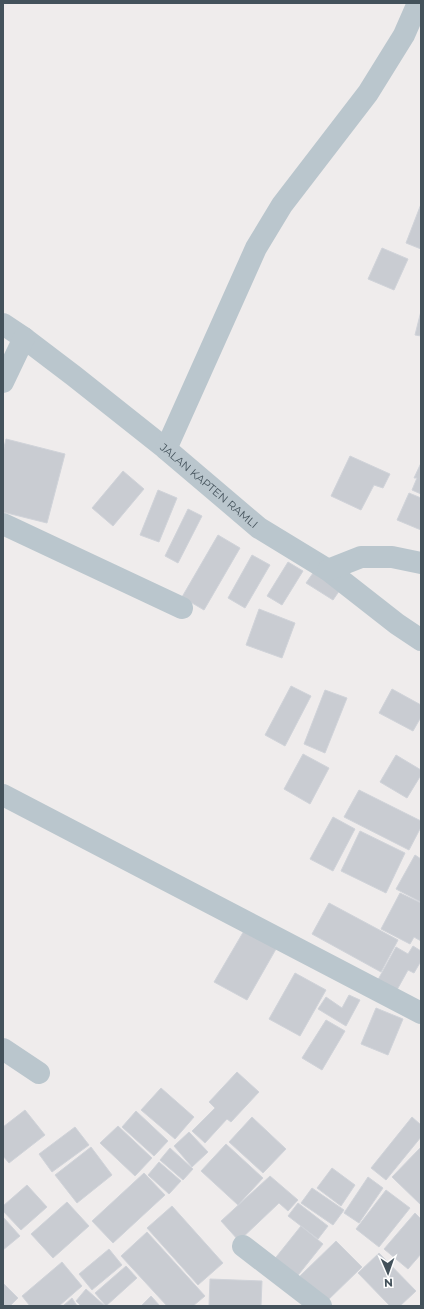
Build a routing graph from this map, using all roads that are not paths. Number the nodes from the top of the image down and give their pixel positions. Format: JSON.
{"nodes":[{"id":1,"x":418,"y":3,"type":"edge"},
{"id":2,"x":3,"y":324,"type":"edge"},
{"id":3,"x":24,"y":338,"type":"junction"},
{"id":4,"x":3,"y":382,"type":"edge"},
{"id":5,"x":166,"y":449,"type":"junction"},
{"id":6,"x":4,"y":527,"type":"edge"},
{"id":7,"x":421,"y":563,"type":"edge"},
{"id":8,"x":328,"y":570,"type":"junction"},
{"id":9,"x":182,"y":608,"type":"dead end"},
{"id":10,"x":421,"y":640,"type":"edge"},
{"id":11,"x":3,"y":795,"type":"edge"},
{"id":12,"x":421,"y":1013,"type":"edge"},
{"id":13,"x":3,"y":1049,"type":"edge"},
{"id":14,"x":39,"y":1073,"type":"dead end"},
{"id":15,"x":243,"y":1246,"type":"dead end"},
{"id":16,"x":321,"y":1306,"type":"edge"}],
"edges":[{"from":1,"to":5,"type":"street"},
{"from":2,"to":3,"type":"street","name":"JALAN KAPTEN RAMLI"},
{"from":3,"to":4,"type":"street"},
{"from":3,"to":5,"type":"street","name":"JALAN KAPTEN RAMLI"},
{"from":5,"to":8,"type":"street","name":"JALAN KAPTEN RAMLI"},
{"from":6,"to":9,"type":"street"},
{"from":7,"to":8,"type":"street"},
{"from":8,"to":10,"type":"street","name":"JALAN KAPTEN RAMLI"},
{"from":11,"to":12,"type":"street"},
{"from":13,"to":14,"type":"street"},
{"from":15,"to":16,"type":"street"}]}
